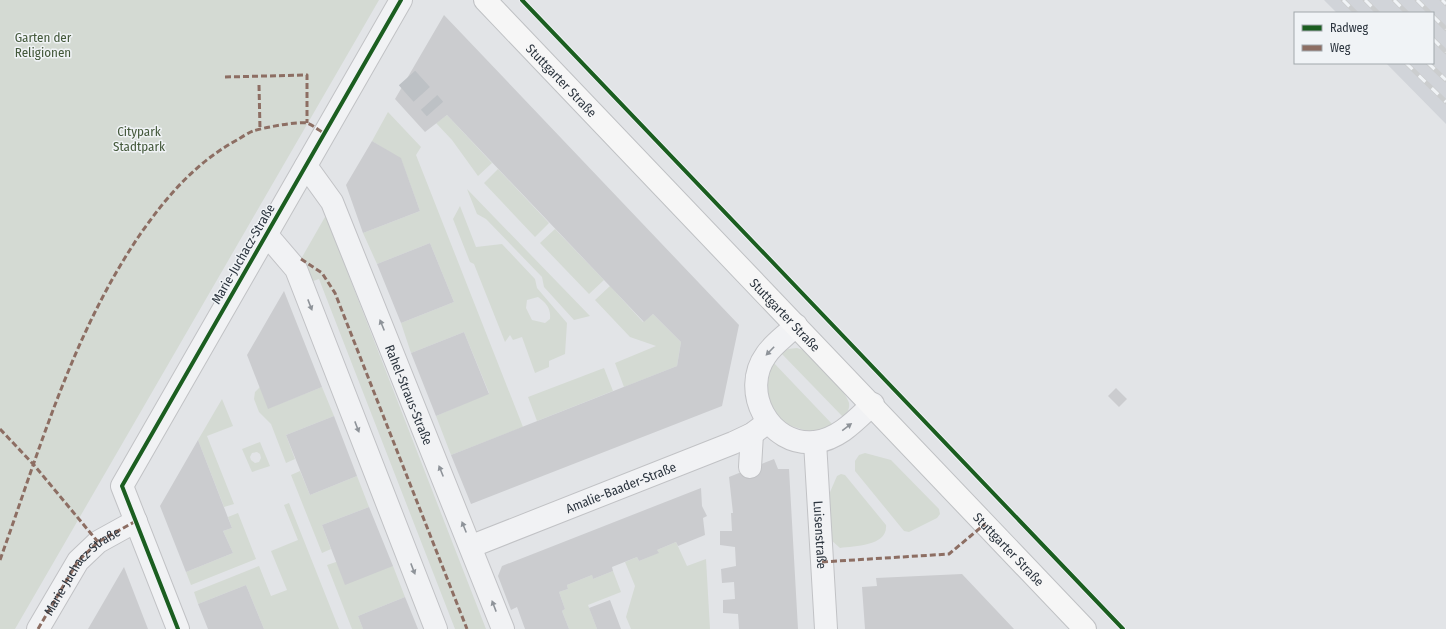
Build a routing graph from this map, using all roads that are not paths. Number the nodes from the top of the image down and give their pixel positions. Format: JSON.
{"nodes":[{"id":1,"x":402,"y":0,"type":"edge"},
{"id":2,"x":486,"y":0,"type":"edge"},
{"id":3,"x":306,"y":166,"type":"junction"},
{"id":4,"x":266,"y":234,"type":"junction"},
{"id":5,"x":796,"y":325,"type":"junction"},
{"id":6,"x":873,"y":404,"type":"junction"},
{"id":7,"x":760,"y":428,"type":"junction"},
{"id":8,"x":815,"y":442,"type":"junction"},
{"id":9,"x":750,"y":467,"type":"dead end"},
{"id":10,"x":136,"y":521,"type":"junction"},
{"id":11,"x":472,"y":546,"type":"junction"},
{"id":12,"x":38,"y":629,"type":"edge"},
{"id":13,"x":178,"y":629,"type":"edge"},
{"id":14,"x":436,"y":629,"type":"edge"},
{"id":15,"x":503,"y":629,"type":"edge"},
{"id":16,"x":826,"y":629,"type":"edge"},
{"id":17,"x":1085,"y":629,"type":"edge"}],
"edges":[{"from":1,"to":3,"type":"street","name":"Marie-Juchacz-Straße"},
{"from":2,"to":5,"type":"main road","name":"Stuttgarter Straße"},
{"from":3,"to":4,"type":"street","name":"Marie-Juchacz-Straße"},
{"from":11,"to":3,"type":"street","name":"Rahel-Straus-Straße","one_way":true},
{"from":4,"to":10,"type":"street","name":"Marie-Juchacz-Straße"},
{"from":4,"to":14,"type":"street","one_way":true},
{"from":5,"to":6,"type":"main road","name":"Stuttgarter Straße"},
{"from":5,"to":7,"type":"street","one_way":true},
{"from":8,"to":6,"type":"street","one_way":true},
{"from":6,"to":17,"type":"main road","name":"Stuttgarter Straße"},
{"from":7,"to":8,"type":"street"},
{"from":7,"to":9,"type":"street"},
{"from":7,"to":11,"type":"street","name":"Amalie-Baader-Straße"},
{"from":8,"to":16,"type":"street","name":"Luisenstraße"},
{"from":10,"to":12,"type":"street","name":"Marie-Juchacz-Straße"},
{"from":10,"to":13,"type":"street"},
{"from":15,"to":11,"type":"street","name":"Rahel-Straus-Straße","one_way":true}]}
